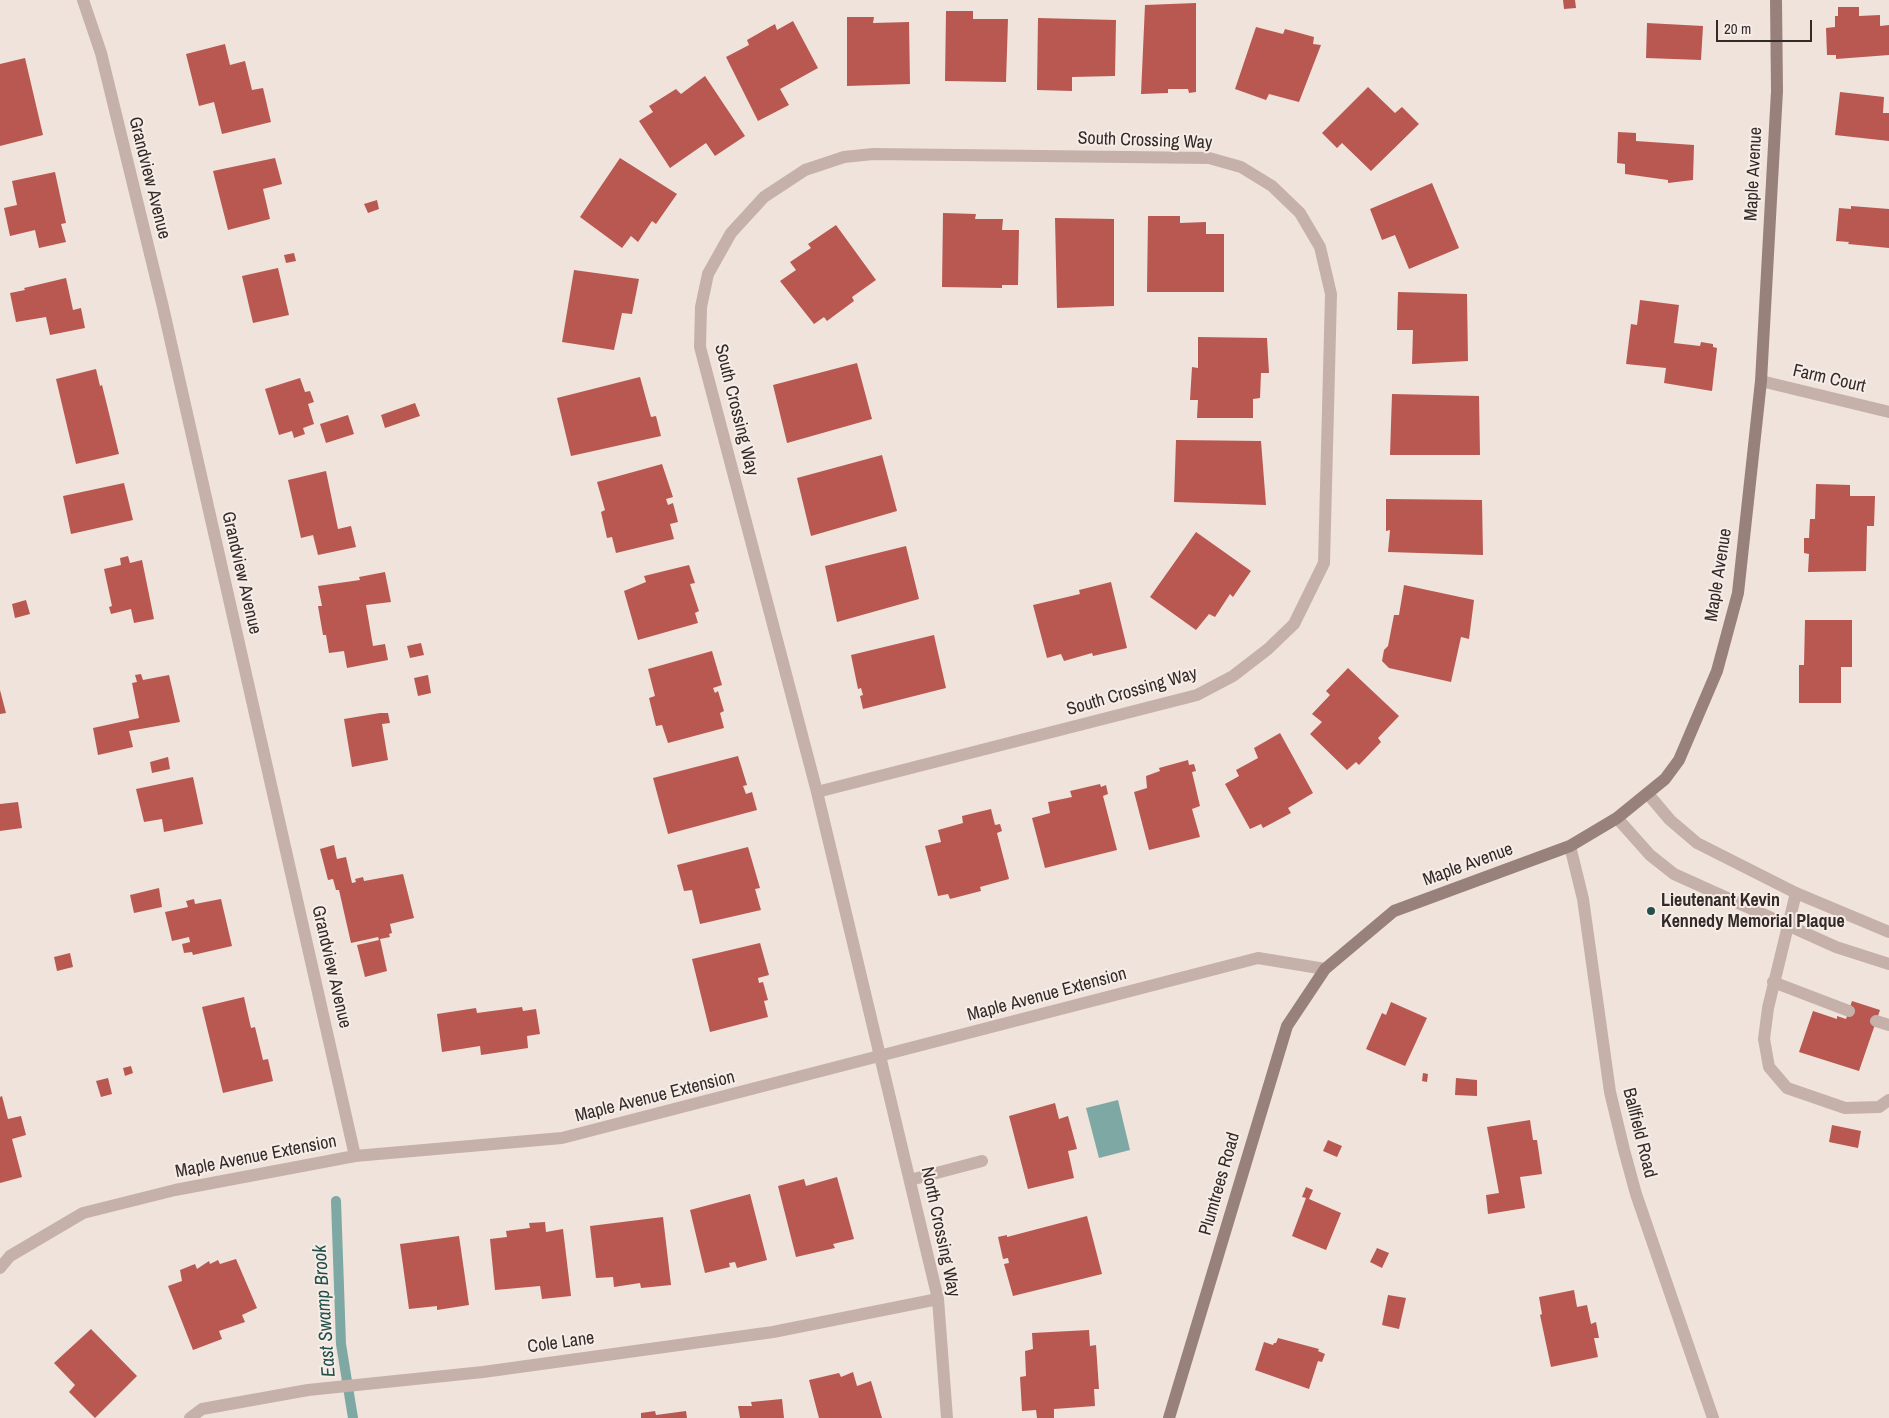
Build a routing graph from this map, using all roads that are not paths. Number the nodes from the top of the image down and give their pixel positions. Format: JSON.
{"nodes":[{"id":1,"x":83,"y":0,"type":"edge"},
{"id":2,"x":1776,"y":0,"type":"edge"},
{"id":3,"x":1761,"y":381,"type":"junction"},
{"id":4,"x":1889,"y":412,"type":"edge"},
{"id":5,"x":817,"y":792,"type":"junction"},
{"id":6,"x":1648,"y":794,"type":"junction"},
{"id":7,"x":1617,"y":818,"type":"junction"},
{"id":8,"x":1570,"y":846,"type":"junction"},
{"id":9,"x":1796,"y":893,"type":"junction"},
{"id":10,"x":1788,"y":925,"type":"junction"},
{"id":11,"x":1889,"y":932,"type":"edge"},
{"id":12,"x":1889,"y":964,"type":"edge"},
{"id":13,"x":1324,"y":969,"type":"junction"},
{"id":14,"x":1773,"y":982,"type":"junction"},
{"id":15,"x":1849,"y":1011,"type":"dead end"},
{"id":16,"x":1876,"y":1021,"type":"dead end"},
{"id":17,"x":1889,"y":1025,"type":"edge"},
{"id":18,"x":882,"y":1056,"type":"junction"},
{"id":19,"x":1889,"y":1100,"type":"edge"},
{"id":20,"x":355,"y":1156,"type":"junction"},
{"id":21,"x":982,"y":1161,"type":"dead end"},
{"id":22,"x":910,"y":1180,"type":"junction"},
{"id":23,"x":0,"y":1268,"type":"edge"},
{"id":24,"x":938,"y":1299,"type":"junction"},
{"id":25,"x":190,"y":1418,"type":"edge"},
{"id":26,"x":947,"y":1418,"type":"edge"},
{"id":27,"x":1169,"y":1418,"type":"edge"},
{"id":28,"x":1714,"y":1418,"type":"edge"}],
"edges":[{"from":1,"to":20,"type":"street","name":"Grandview Avenue"},
{"from":2,"to":3,"type":"main road","name":"Maple Avenue"},
{"from":3,"to":4,"type":"street","name":"Farm Court"},
{"from":3,"to":6,"type":"main road","name":"Maple Avenue"},
{"from":5,"to":5,"type":"street","name":"South Crossing Way"},
{"from":5,"to":18,"type":"street","name":"South Crossing Way"},
{"from":6,"to":7,"type":"main road","name":"Maple Avenue"},
{"from":6,"to":9,"type":"street"},
{"from":7,"to":8,"type":"main road","name":"Maple Avenue"},
{"from":7,"to":10,"type":"street"},
{"from":8,"to":13,"type":"main road","name":"Maple Avenue"},
{"from":8,"to":28,"type":"street","name":"Ballfield Road"},
{"from":9,"to":10,"type":"street"},
{"from":9,"to":11,"type":"street"},
{"from":10,"to":12,"type":"street"},
{"from":10,"to":14,"type":"street"},
{"from":13,"to":18,"type":"street","name":"Maple Avenue Extension"},
{"from":13,"to":27,"type":"main road","name":"Plumtrees Road"},
{"from":14,"to":15,"type":"street"},
{"from":14,"to":19,"type":"street"},
{"from":16,"to":17,"type":"street"},
{"from":18,"to":20,"type":"street","name":"Maple Avenue Extension"},
{"from":18,"to":22,"type":"street","name":"North Crossing Way"},
{"from":20,"to":23,"type":"street","name":"Maple Avenue Extension"},
{"from":21,"to":22,"type":"street"},
{"from":22,"to":24,"type":"street","name":"North Crossing Way"},
{"from":24,"to":25,"type":"street","name":"Cole Lane"},
{"from":24,"to":26,"type":"street","name":"North Crossing Way"}]}
